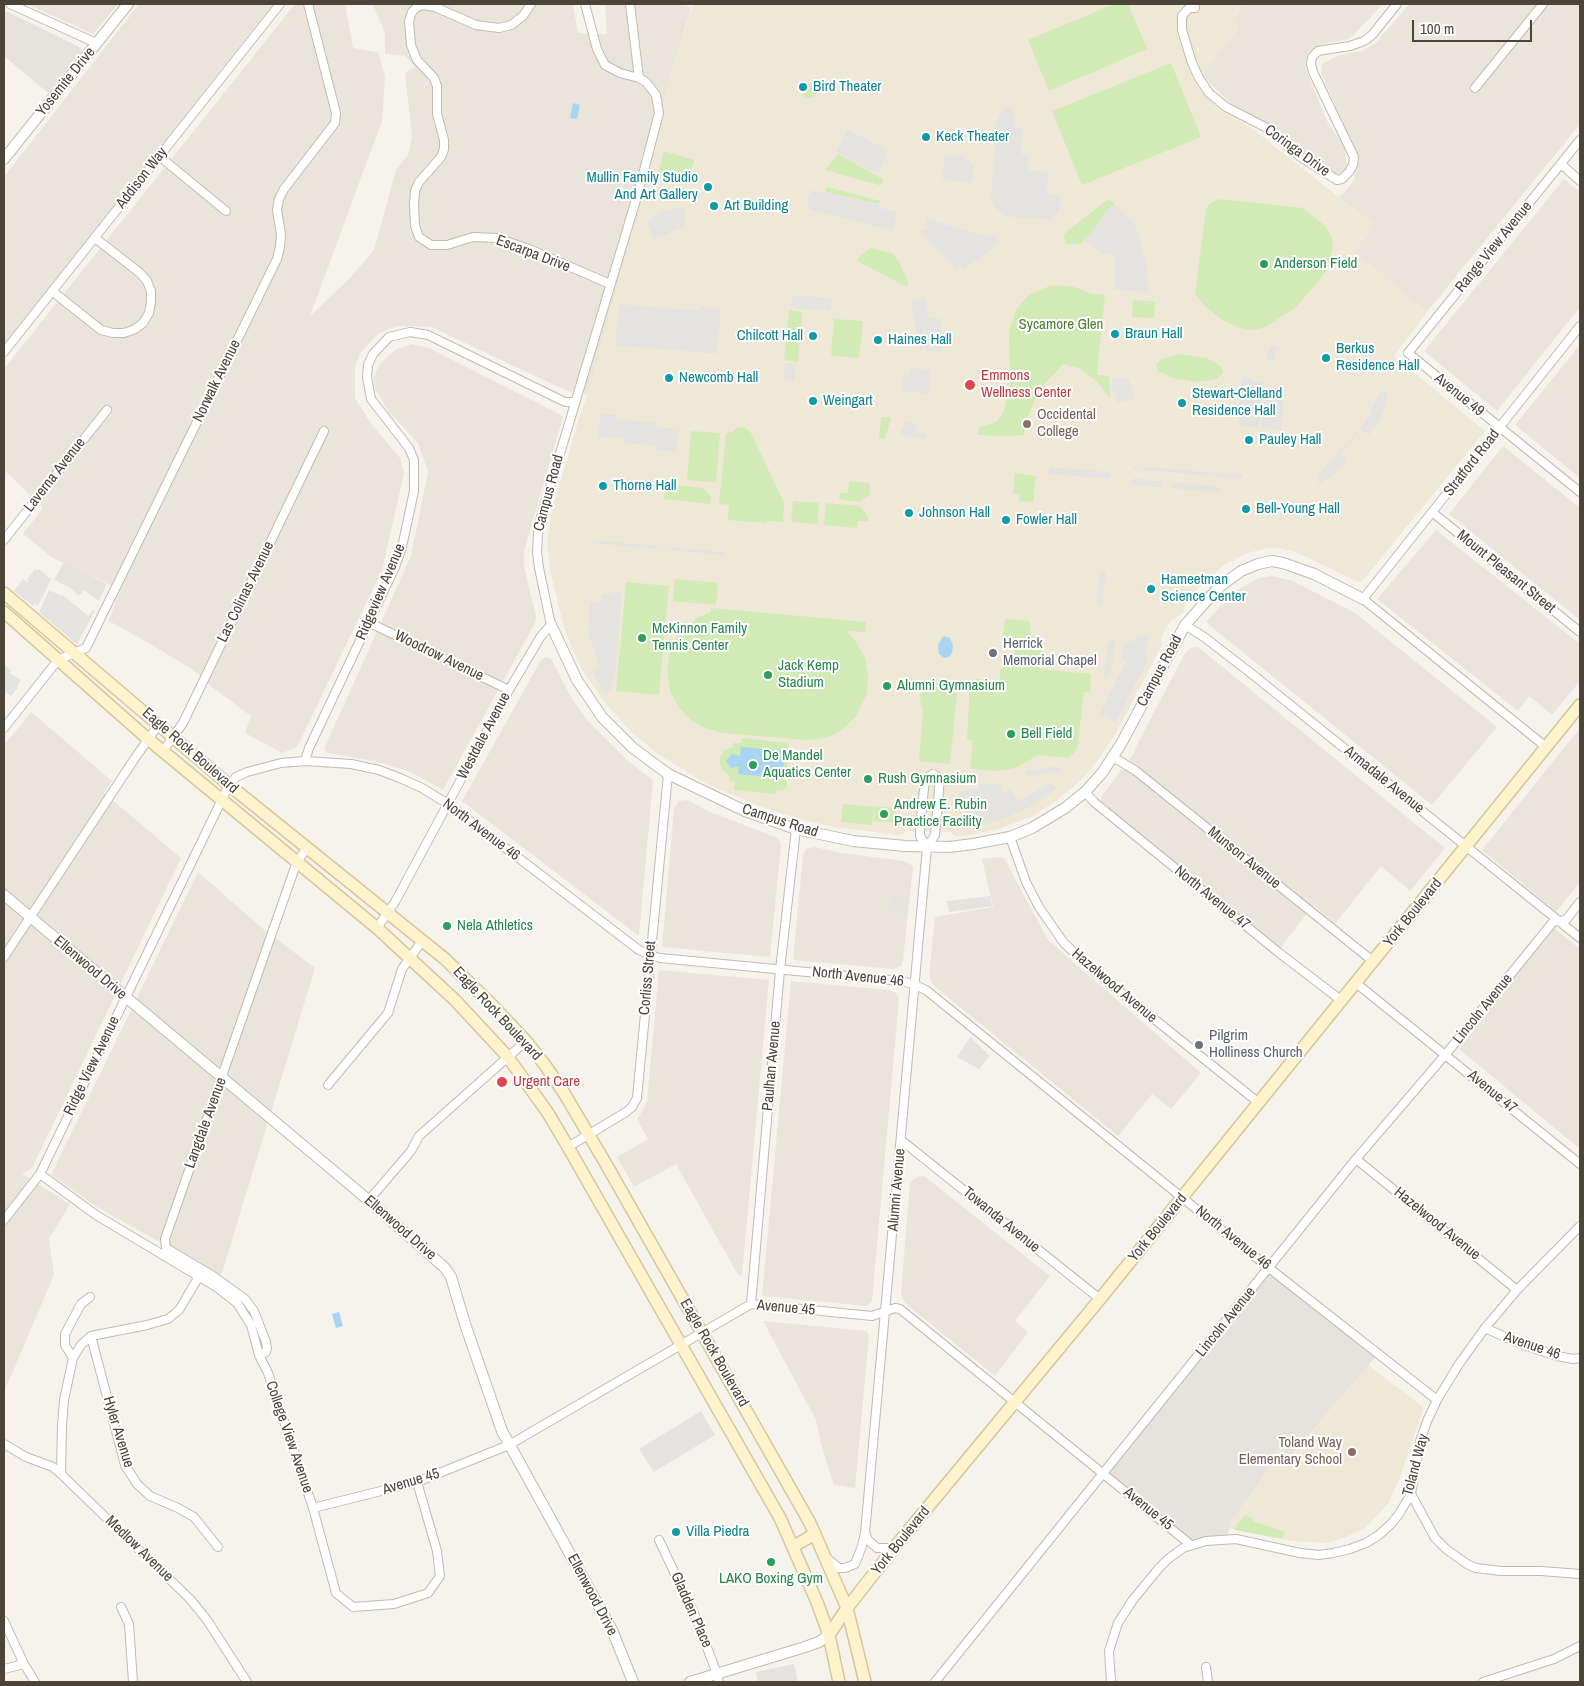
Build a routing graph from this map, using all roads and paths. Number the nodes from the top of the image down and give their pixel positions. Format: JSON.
{"nodes":[{"id":1,"x":10,"y":4,"type":"edge"},
{"id":2,"x":128,"y":4,"type":"edge"},
{"id":3,"x":280,"y":4,"type":"edge"},
{"id":4,"x":308,"y":4,"type":"edge"},
{"id":5,"x":531,"y":4,"type":"edge"},
{"id":6,"x":585,"y":4,"type":"edge"},
{"id":7,"x":630,"y":4,"type":"edge"},
{"id":8,"x":1396,"y":4,"type":"edge"},
{"id":9,"x":1543,"y":4,"type":"edge"},
{"id":10,"x":1195,"y":8,"type":"dead end"},
{"id":11,"x":96,"y":43,"type":"junction"},
{"id":12,"x":639,"y":78,"type":"junction"},
{"id":13,"x":1475,"y":88,"type":"dead end"},
{"id":14,"x":1580,"y":140,"type":"edge"},
{"id":15,"x":159,"y":156,"type":"junction"},
{"id":16,"x":4,"y":160,"type":"edge"},
{"id":17,"x":1561,"y":164,"type":"junction"},
{"id":18,"x":1580,"y":181,"type":"edge"},
{"id":19,"x":226,"y":212,"type":"dead end"},
{"id":20,"x":95,"y":238,"type":"junction"},
{"id":21,"x":610,"y":284,"type":"junction"},
{"id":22,"x":52,"y":291,"type":"junction"},
{"id":23,"x":1580,"y":326,"type":"edge"},
{"id":24,"x":4,"y":352,"type":"edge"},
{"id":25,"x":1408,"y":353,"type":"joint"},
{"id":26,"x":575,"y":402,"type":"junction"},
{"id":27,"x":107,"y":410,"type":"dead end"},
{"id":28,"x":1500,"y":428,"type":"junction"},
{"id":29,"x":324,"y":430,"type":"dead end"},
{"id":30,"x":1580,"y":492,"type":"edge"},
{"id":31,"x":1432,"y":512,"type":"junction"},
{"id":32,"x":4,"y":540,"type":"edge"},
{"id":33,"x":4,"y":593,"type":"edge"},
{"id":34,"x":1363,"y":599,"type":"junction"},
{"id":35,"x":4,"y":612,"type":"edge"},
{"id":36,"x":370,"y":623,"type":"junction"},
{"id":37,"x":551,"y":625,"type":"junction"},
{"id":38,"x":1185,"y":625,"type":"junction"},
{"id":39,"x":1580,"y":632,"type":"edge"},
{"id":40,"x":76,"y":653,"type":"junction"},
{"id":41,"x":58,"y":660,"type":"junction"},
{"id":42,"x":509,"y":690,"type":"junction"},
{"id":43,"x":1580,"y":705,"type":"edge"},
{"id":44,"x":159,"y":724,"type":"junction"},
{"id":45,"x":4,"y":728,"type":"edge"},
{"id":46,"x":174,"y":737,"type":"junction"},
{"id":47,"x":148,"y":739,"type":"junction"},
{"id":48,"x":1546,"y":747,"type":"junction"},
{"id":49,"x":162,"y":751,"type":"junction"},
{"id":50,"x":1113,"y":757,"type":"junction"},
{"id":51,"x":305,"y":761,"type":"junction"},
{"id":52,"x":668,"y":774,"type":"junction"},
{"id":53,"x":229,"y":785,"type":"junction"},
{"id":54,"x":1084,"y":792,"type":"junction"},
{"id":55,"x":222,"y":798,"type":"junction"},
{"id":56,"x":448,"y":804,"type":"junction"},
{"id":57,"x":796,"y":829,"type":"junction"},
{"id":58,"x":1010,"y":837,"type":"junction"},
{"id":59,"x":927,"y":847,"type":"junction"},
{"id":60,"x":1467,"y":847,"type":"junction"},
{"id":61,"x":306,"y":849,"type":"junction"},
{"id":62,"x":297,"y":862,"type":"junction"},
{"id":63,"x":4,"y":895,"type":"edge"},
{"id":64,"x":1580,"y":902,"type":"edge"},
{"id":65,"x":388,"y":913,"type":"junction"},
{"id":66,"x":30,"y":918,"type":"junction"},
{"id":67,"x":1559,"y":921,"type":"junction"},
{"id":68,"x":377,"y":928,"type":"junction"},
{"id":69,"x":1580,"y":938,"type":"edge"},
{"id":70,"x":422,"y":941,"type":"junction"},
{"id":71,"x":650,"y":955,"type":"junction"},
{"id":72,"x":4,"y":957,"type":"edge"},
{"id":73,"x":410,"y":958,"type":"junction"},
{"id":74,"x":1374,"y":962,"type":"junction"},
{"id":75,"x":780,"y":970,"type":"junction"},
{"id":76,"x":1356,"y":983,"type":"junction"},
{"id":77,"x":913,"y":984,"type":"junction"},
{"id":78,"x":125,"y":998,"type":"junction"},
{"id":79,"x":1342,"y":1001,"type":"junction"},
{"id":80,"x":526,"y":1040,"type":"junction"},
{"id":81,"x":1446,"y":1054,"type":"junction"},
{"id":82,"x":508,"y":1056,"type":"junction"},
{"id":83,"x":222,"y":1078,"type":"junction"},
{"id":84,"x":328,"y":1085,"type":"dead end"},
{"id":85,"x":1258,"y":1103,"type":"junction"},
{"id":86,"x":588,"y":1134,"type":"junction"},
{"id":87,"x":901,"y":1140,"type":"junction"},
{"id":88,"x":568,"y":1147,"type":"junction"},
{"id":89,"x":1356,"y":1159,"type":"junction"},
{"id":90,"x":1580,"y":1164,"type":"edge"},
{"id":91,"x":40,"y":1174,"type":"junction"},
{"id":92,"x":1183,"y":1197,"type":"junction"},
{"id":93,"x":369,"y":1200,"type":"junction"},
{"id":94,"x":4,"y":1220,"type":"edge"},
{"id":95,"x":1580,"y":1226,"type":"edge"},
{"id":96,"x":1269,"y":1268,"type":"junction"},
{"id":97,"x":198,"y":1278,"type":"junction"},
{"id":98,"x":1517,"y":1290,"type":"junction"},
{"id":99,"x":90,"y":1297,"type":"dead end"},
{"id":100,"x":1100,"y":1299,"type":"junction"},
{"id":101,"x":751,"y":1304,"type":"junction"},
{"id":102,"x":886,"y":1310,"type":"junction"},
{"id":103,"x":1485,"y":1328,"type":"junction"},
{"id":104,"x":703,"y":1333,"type":"junction"},
{"id":105,"x":91,"y":1336,"type":"junction"},
{"id":106,"x":682,"y":1345,"type":"junction"},
{"id":107,"x":260,"y":1355,"type":"junction"},
{"id":108,"x":73,"y":1358,"type":"junction"},
{"id":109,"x":1580,"y":1358,"type":"edge"},
{"id":110,"x":1437,"y":1400,"type":"junction"},
{"id":111,"x":1016,"y":1402,"type":"junction"},
{"id":112,"x":4,"y":1444,"type":"edge"},
{"id":113,"x":509,"y":1445,"type":"junction"},
{"id":114,"x":1103,"y":1473,"type":"junction"},
{"id":115,"x":61,"y":1474,"type":"junction"},
{"id":116,"x":417,"y":1482,"type":"junction"},
{"id":117,"x":1411,"y":1494,"type":"junction"},
{"id":118,"x":313,"y":1508,"type":"junction"},
{"id":119,"x":865,"y":1533,"type":"junction"},
{"id":120,"x":815,"y":1534,"type":"junction"},
{"id":121,"x":659,"y":1540,"type":"dead end"},
{"id":122,"x":1191,"y":1545,"type":"junction"},
{"id":123,"x":794,"y":1546,"type":"junction"},
{"id":124,"x":218,"y":1547,"type":"dead end"},
{"id":125,"x":894,"y":1548,"type":"junction"},
{"id":126,"x":823,"y":1550,"type":"junction"},
{"id":127,"x":1580,"y":1574,"type":"edge"},
{"id":128,"x":121,"y":1607,"type":"dead end"},
{"id":129,"x":847,"y":1608,"type":"junction"},
{"id":130,"x":4,"y":1621,"type":"edge"},
{"id":131,"x":829,"y":1635,"type":"junction"},
{"id":132,"x":1580,"y":1646,"type":"edge"},
{"id":133,"x":24,"y":1664,"type":"junction"},
{"id":134,"x":1206,"y":1667,"type":"dead end"},
{"id":135,"x":4,"y":1669,"type":"edge"},
{"id":136,"x":718,"y":1678,"type":"edge"},
{"id":137,"x":35,"y":1682,"type":"edge"},
{"id":138,"x":133,"y":1682,"type":"edge"},
{"id":139,"x":247,"y":1682,"type":"edge"},
{"id":140,"x":633,"y":1682,"type":"edge"},
{"id":141,"x":690,"y":1682,"type":"edge"},
{"id":142,"x":839,"y":1682,"type":"edge"},
{"id":143,"x":866,"y":1682,"type":"edge"},
{"id":144,"x":935,"y":1682,"type":"edge"},
{"id":145,"x":1111,"y":1682,"type":"edge"},
{"id":146,"x":1208,"y":1682,"type":"edge"},
{"id":147,"x":1483,"y":1682,"type":"edge"}],
"edges":[{"from":1,"to":11,"type":"street"},
{"from":2,"to":11,"type":"street","name":"Yosemite Drive"},
{"from":3,"to":15,"type":"street","name":"Addison Way"},
{"from":4,"to":40,"type":"street","name":"Norwalk Avenue"},
{"from":5,"to":21,"type":"street","name":"Escarpa Drive"},
{"from":6,"to":12,"type":"street"},
{"from":7,"to":12,"type":"street"},
{"from":8,"to":10,"type":"street","name":"Coringa Drive"},
{"from":9,"to":13,"type":"street"},
{"from":11,"to":16,"type":"street","name":"Yosemite Drive"},
{"from":12,"to":21,"type":"street","name":"Campus Road"},
{"from":14,"to":17,"type":"street","name":"Range View Avenue"},
{"from":15,"to":19,"type":"street"},
{"from":15,"to":20,"type":"street","name":"Addison Way"},
{"from":17,"to":18,"type":"street"},
{"from":17,"to":25,"type":"street","name":"Range View Avenue"},
{"from":20,"to":22,"type":"street","name":"Addison Way"},
{"from":20,"to":22,"type":"street"},
{"from":21,"to":26,"type":"street","name":"Campus Road"},
{"from":22,"to":24,"type":"street","name":"Addison Way"},
{"from":23,"to":28,"type":"street","name":"Stratford Road"},
{"from":25,"to":28,"type":"street","name":"Avenue 49"},
{"from":26,"to":36,"type":"street","name":"Ridgeview Avenue"},
{"from":26,"to":37,"type":"street","name":"Campus Road"},
{"from":27,"to":32,"type":"street","name":"Laverna Avenue"},
{"from":28,"to":30,"type":"street","name":"Avenue 49"},
{"from":28,"to":31,"type":"street","name":"Stratford Road"},
{"from":29,"to":46,"type":"street","name":"Las Colinas Avenue"},
{"from":31,"to":34,"type":"street","name":"Stratford Road"},
{"from":31,"to":39,"type":"street","name":"Mount Pleasant Street"},
{"from":33,"to":40,"type":"main road","name":"Eagle Rock Boulevard"},
{"from":34,"to":38,"type":"street","name":"Campus Road"},
{"from":34,"to":48,"type":"street","name":"Campus Road"},
{"from":35,"to":41,"type":"main road","name":"Eagle Rock Boulevard"},
{"from":36,"to":42,"type":"street","name":"Woodrow Avenue"},
{"from":36,"to":51,"type":"street","name":"Ridgeview Avenue"},
{"from":37,"to":42,"type":"street","name":"Westdale Avenue"},
{"from":37,"to":52,"type":"street","name":"Campus Road"},
{"from":38,"to":50,"type":"street","name":"Campus Road"},
{"from":38,"to":60,"type":"street","name":"Armadale Avenue"},
{"from":40,"to":41,"type":"street","name":"Norwalk Avenue"},
{"from":40,"to":44,"type":"main road","name":"Eagle Rock Boulevard"},
{"from":41,"to":45,"type":"street"},
{"from":41,"to":47,"type":"main road","name":"Eagle Rock Boulevard"},
{"from":42,"to":56,"type":"street","name":"Westdale Avenue"},
{"from":43,"to":48,"type":"main road","name":"York Boulevard"},
{"from":44,"to":46,"type":"main road","name":"Eagle Rock Boulevard"},
{"from":44,"to":47,"type":"street"},
{"from":46,"to":49,"type":"street","name":"Las Colinas Avenue"},
{"from":46,"to":53,"type":"main road","name":"Eagle Rock Boulevard"},
{"from":47,"to":49,"type":"main road","name":"Eagle Rock Boulevard"},
{"from":47,"to":66,"type":"street"},
{"from":48,"to":60,"type":"main road","name":"York Boulevard"},
{"from":49,"to":55,"type":"main road","name":"Eagle Rock Boulevard"},
{"from":50,"to":54,"type":"street","name":"Campus Road"},
{"from":50,"to":74,"type":"street","name":"Munson Avenue"},
{"from":51,"to":53,"type":"street","name":"North Avenue 46"},
{"from":51,"to":56,"type":"street","name":"North Avenue 46"},
{"from":52,"to":57,"type":"street","name":"Campus Road"},
{"from":52,"to":71,"type":"street","name":"Corliss Street"},
{"from":53,"to":55,"type":"street"},
{"from":53,"to":61,"type":"main road","name":"Eagle Rock Boulevard"},
{"from":54,"to":58,"type":"street","name":"Campus Road"},
{"from":54,"to":79,"type":"street","name":"North Avenue 47"},
{"from":55,"to":62,"type":"main road","name":"Eagle Rock Boulevard"},
{"from":55,"to":78,"type":"street","name":"Ridge View Avenue"},
{"from":56,"to":65,"type":"street","name":"Westdale Avenue"},
{"from":56,"to":71,"type":"street","name":"North Avenue 46"},
{"from":57,"to":59,"type":"street","name":"Campus Road"},
{"from":57,"to":75,"type":"street","name":"Paulhan Avenue"},
{"from":58,"to":59,"type":"street","name":"Campus Road"},
{"from":58,"to":85,"type":"street","name":"Hazelwood Avenue"},
{"from":59,"to":59,"type":"street","name":"Alumni Avenue"},
{"from":59,"to":77,"type":"street","name":"Alumni Avenue"},
{"from":60,"to":67,"type":"street","name":"Armadale Avenue"},
{"from":60,"to":74,"type":"main road","name":"York Boulevard"},
{"from":61,"to":62,"type":"street","name":"Langdale Avenue"},
{"from":61,"to":65,"type":"main road","name":"Eagle Rock Boulevard"},
{"from":62,"to":68,"type":"main road","name":"Eagle Rock Boulevard"},
{"from":62,"to":83,"type":"street","name":"Langdale Avenue"},
{"from":63,"to":66,"type":"street","name":"Ellenwood Drive"},
{"from":64,"to":67,"type":"street","name":"Lincoln Avenue"},
{"from":65,"to":68,"type":"street","name":"Westdale Avenue"},
{"from":65,"to":70,"type":"main road","name":"Eagle Rock Boulevard"},
{"from":66,"to":72,"type":"street"},
{"from":66,"to":78,"type":"street","name":"Ellenwood Drive"},
{"from":67,"to":69,"type":"street","name":"Armadale Avenue"},
{"from":67,"to":81,"type":"street","name":"Lincoln Avenue"},
{"from":68,"to":73,"type":"main road","name":"Eagle Rock Boulevard"},
{"from":70,"to":73,"type":"street"},
{"from":70,"to":80,"type":"main road","name":"Eagle Rock Boulevard"},
{"from":71,"to":75,"type":"street","name":"North Avenue 46"},
{"from":71,"to":86,"type":"street","name":"Corliss Street"},
{"from":73,"to":82,"type":"main road","name":"Eagle Rock Boulevard"},
{"from":73,"to":84,"type":"street"},
{"from":74,"to":76,"type":"main road","name":"York Boulevard"},
{"from":75,"to":77,"type":"street","name":"North Avenue 46"},
{"from":75,"to":101,"type":"street","name":"Paulhan Avenue"},
{"from":76,"to":79,"type":"main road","name":"York Boulevard"},
{"from":76,"to":81,"type":"street","name":"Avenue 47"},
{"from":77,"to":87,"type":"street","name":"Alumni Avenue"},
{"from":77,"to":92,"type":"street","name":"North Avenue 46"},
{"from":78,"to":83,"type":"street","name":"Ellenwood Drive"},
{"from":78,"to":91,"type":"street","name":"Ridge View Avenue"},
{"from":79,"to":85,"type":"main road","name":"York Boulevard"},
{"from":80,"to":82,"type":"street"},
{"from":80,"to":86,"type":"main road","name":"Eagle Rock Boulevard"},
{"from":81,"to":89,"type":"street","name":"Lincoln Avenue"},
{"from":81,"to":90,"type":"street","name":"Avenue 47"},
{"from":82,"to":88,"type":"main road","name":"Eagle Rock Boulevard"},
{"from":82,"to":93,"type":"street"},
{"from":83,"to":93,"type":"street","name":"Ellenwood Drive"},
{"from":83,"to":107,"type":"street","name":"Langdale Avenue"},
{"from":85,"to":92,"type":"main road","name":"York Boulevard"},
{"from":86,"to":88,"type":"street","name":"Corliss Street"},
{"from":86,"to":104,"type":"main road","name":"Eagle Rock Boulevard"},
{"from":87,"to":100,"type":"street","name":"Towanda Avenue"},
{"from":87,"to":102,"type":"street","name":"Alumni Avenue"},
{"from":88,"to":106,"type":"main road","name":"Eagle Rock Boulevard"},
{"from":89,"to":96,"type":"street","name":"Lincoln Avenue"},
{"from":89,"to":98,"type":"street","name":"Hazelwood Avenue"},
{"from":91,"to":94,"type":"street","name":"Ridge View Avenue"},
{"from":91,"to":97,"type":"street","name":"College View Avenue"},
{"from":92,"to":96,"type":"street","name":"North Avenue 46"},
{"from":92,"to":100,"type":"main road","name":"York Boulevard"},
{"from":93,"to":113,"type":"street","name":"Ellenwood Drive"},
{"from":95,"to":98,"type":"street","name":"Toland Way"},
{"from":96,"to":110,"type":"street","name":"North Avenue 46"},
{"from":96,"to":114,"type":"street","name":"Lincoln Avenue"},
{"from":97,"to":105,"type":"street"},
{"from":97,"to":107,"type":"street","name":"College View Avenue"},
{"from":98,"to":103,"type":"street","name":"Toland Way"},
{"from":99,"to":108,"type":"street"},
{"from":100,"to":111,"type":"main road","name":"York Boulevard"},
{"from":101,"to":102,"type":"street","name":"Avenue 45"},
{"from":101,"to":104,"type":"street","name":"Avenue 45"},
{"from":102,"to":111,"type":"street","name":"Avenue 45"},
{"from":102,"to":119,"type":"street","name":"Alumni Avenue"},
{"from":103,"to":109,"type":"street","name":"Avenue 46"},
{"from":103,"to":110,"type":"street","name":"Toland Way"},
{"from":104,"to":106,"type":"street","name":"Avenue 45"},
{"from":104,"to":120,"type":"main road","name":"Eagle Rock Boulevard"},
{"from":105,"to":108,"type":"street"},
{"from":105,"to":124,"type":"street","name":"Hyler Avenue"},
{"from":106,"to":113,"type":"street","name":"Avenue 45"},
{"from":106,"to":123,"type":"main road","name":"Eagle Rock Boulevard"},
{"from":107,"to":118,"type":"street","name":"College View Avenue"},
{"from":108,"to":115,"type":"street"},
{"from":110,"to":117,"type":"street","name":"Toland Way"},
{"from":111,"to":114,"type":"street","name":"Avenue 45"},
{"from":111,"to":125,"type":"main road","name":"York Boulevard"},
{"from":112,"to":115,"type":"street","name":"Medlow Avenue"},
{"from":113,"to":116,"type":"street","name":"Avenue 45"},
{"from":113,"to":140,"type":"street","name":"Ellenwood Drive"},
{"from":114,"to":122,"type":"street","name":"Avenue 45"},
{"from":114,"to":144,"type":"street","name":"Lincoln Avenue"},
{"from":115,"to":139,"type":"street","name":"Medlow Avenue"},
{"from":116,"to":118,"type":"street","name":"Avenue 45"},
{"from":116,"to":118,"type":"street","name":"College View Avenue"},
{"from":117,"to":122,"type":"street","name":"Toland Way"},
{"from":117,"to":127,"type":"street"},
{"from":119,"to":125,"type":"street"},
{"from":119,"to":126,"type":"street","name":"Alumni Avenue"},
{"from":120,"to":123,"type":"main road"},
{"from":120,"to":126,"type":"main road","name":"Eagle Rock Boulevard"},
{"from":121,"to":136,"type":"street","name":"Gladden Place"},
{"from":122,"to":145,"type":"street","name":"Toland Way"},
{"from":123,"to":131,"type":"main road","name":"Eagle Rock Boulevard"},
{"from":125,"to":129,"type":"main road","name":"York Boulevard"},
{"from":126,"to":129,"type":"main road","name":"Eagle Rock Boulevard"},
{"from":128,"to":138,"type":"street"},
{"from":129,"to":131,"type":"main road","name":"York Boulevard"},
{"from":129,"to":143,"type":"main road","name":"Eagle Rock Boulevard"},
{"from":130,"to":133,"type":"street"},
{"from":131,"to":136,"type":"street","name":"York Boulevard"},
{"from":131,"to":142,"type":"main road","name":"Eagle Rock Boulevard"},
{"from":132,"to":147,"type":"street"},
{"from":133,"to":135,"type":"street"},
{"from":133,"to":137,"type":"street"},
{"from":134,"to":146,"type":"street"},
{"from":136,"to":141,"type":"street","name":"York Boulevard"}]}
